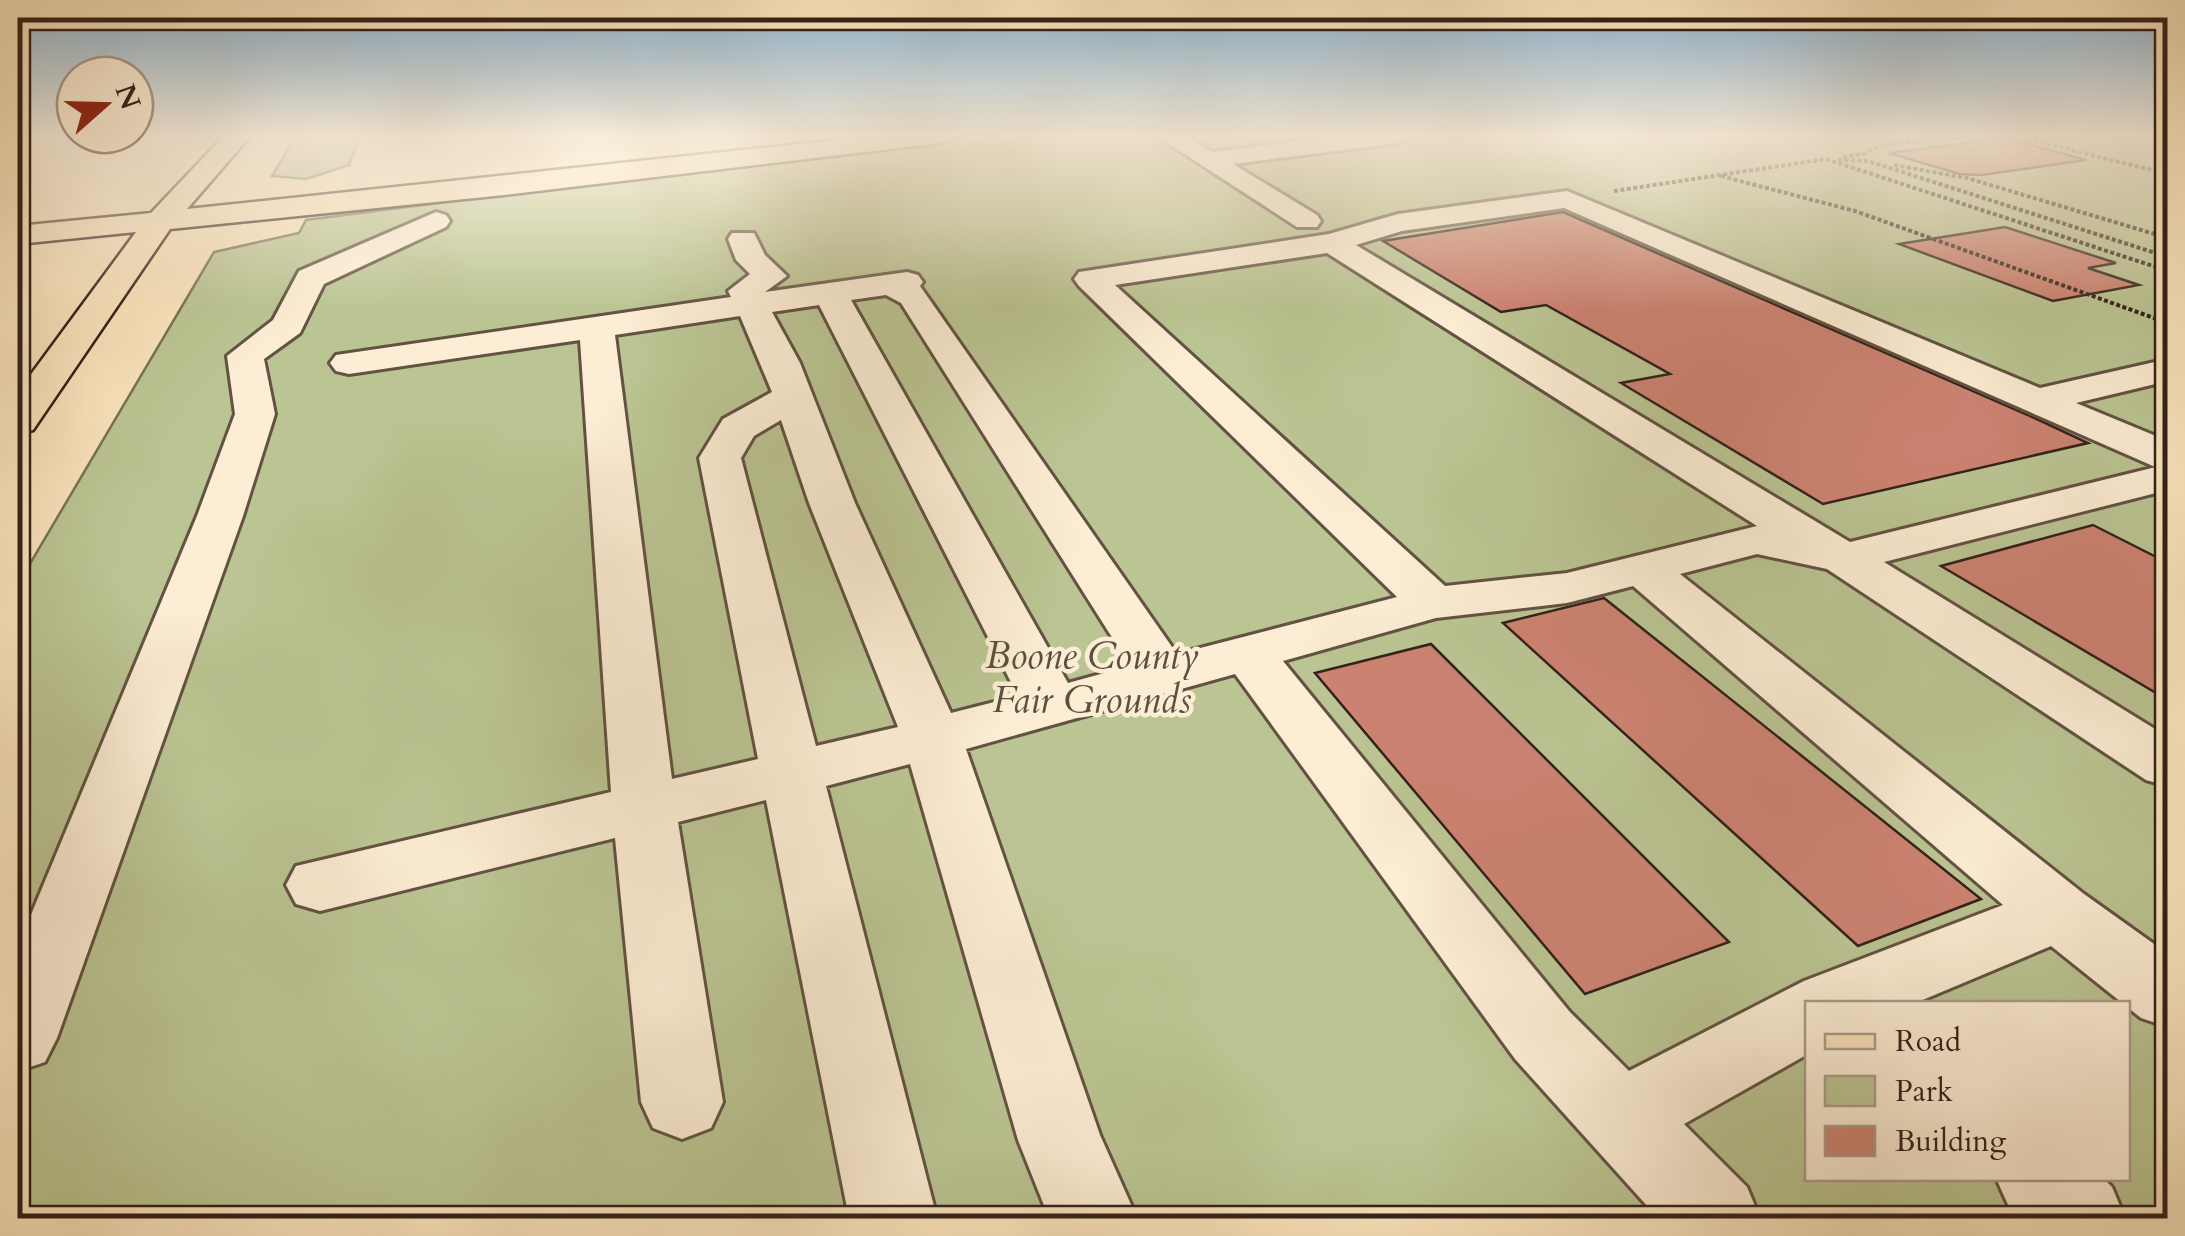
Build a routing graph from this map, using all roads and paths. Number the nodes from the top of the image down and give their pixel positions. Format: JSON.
{"nodes":[{"id":1,"x":172,"y":194,"type":"edge"},
{"id":2,"x":185,"y":194,"type":"edge"},
{"id":3,"x":214,"y":194,"type":"edge"},
{"id":4,"x":421,"y":194,"type":"edge"},
{"id":5,"x":1260,"y":194,"type":"edge"},
{"id":6,"x":1594,"y":194,"type":"edge"},
{"id":7,"x":1789,"y":194,"type":"edge"},
{"id":8,"x":1930,"y":194,"type":"edge"},
{"id":9,"x":1970,"y":194,"type":"edge"},
{"id":10,"x":2020,"y":194,"type":"edge"},
{"id":11,"x":1567,"y":198,"type":"junction"},
{"id":12,"x":328,"y":204,"type":"junction"},
{"id":13,"x":161,"y":220,"type":"junction"},
{"id":14,"x":436,"y":221,"type":"dead end"},
{"id":15,"x":1320,"y":232,"type":"junction"},
{"id":16,"x":18,"y":234,"type":"edge"},
{"id":17,"x":2168,"y":238,"type":"edge"},
{"id":18,"x":743,"y":239,"type":"dead end"},
{"id":19,"x":2168,"y":257,"type":"edge"},
{"id":20,"x":2168,"y":271,"type":"edge"},
{"id":21,"x":830,"y":293,"type":"junction"},
{"id":22,"x":749,"y":302,"type":"junction"},
{"id":23,"x":2168,"y":323,"type":"edge"},
{"id":24,"x":596,"y":325,"type":"junction"},
{"id":25,"x":349,"y":363,"type":"dead end"},
{"id":26,"x":2168,"y":370,"type":"edge"},
{"id":27,"x":793,"y":396,"type":"junction"},
{"id":28,"x":2038,"y":400,"type":"junction"},
{"id":29,"x":18,"y":421,"type":"edge"},
{"id":30,"x":2168,"y":457,"type":"edge"},
{"id":31,"x":2168,"y":477,"type":"edge"},
{"id":32,"x":1843,"y":558,"type":"junction"},
{"id":33,"x":1643,"y":569,"type":"junction"},
{"id":34,"x":1433,"y":603,"type":"junction"},
{"id":35,"x":1249,"y":654,"type":"junction"},
{"id":36,"x":1165,"y":677,"type":"junction"},
{"id":37,"x":1054,"y":707,"type":"junction"},
{"id":38,"x":932,"y":738,"type":"junction"},
{"id":39,"x":2168,"y":765,"type":"edge"},
{"id":40,"x":793,"y":772,"type":"junction"},
{"id":41,"x":644,"y":808,"type":"junction"},
{"id":42,"x":320,"y":885,"type":"dead end"},
{"id":43,"x":2059,"y":914,"type":"junction"},
{"id":44,"x":2168,"y":996,"type":"edge"},
{"id":45,"x":1843,"y":1001,"type":"edge"},
{"id":46,"x":1805,"y":1020,"type":"edge"},
{"id":47,"x":18,"y":1038,"type":"edge"},
{"id":48,"x":682,"y":1102,"type":"dead end"},
{"id":49,"x":1620,"y":1117,"type":"junction"},
{"id":50,"x":2042,"y":1181,"type":"edge"},
{"id":51,"x":893,"y":1218,"type":"edge"},
{"id":52,"x":1093,"y":1218,"type":"edge"},
{"id":53,"x":1716,"y":1218,"type":"edge"},
{"id":54,"x":2081,"y":1218,"type":"edge"}],
"edges":[{"from":1,"to":13,"type":"main road"},
{"from":2,"to":13,"type":"main road"},
{"from":3,"to":12,"type":"main road"},
{"from":4,"to":12,"type":"main road"},
{"from":5,"to":15,"type":"lane"},
{"from":6,"to":11,"type":"path"},
{"from":7,"to":23,"type":"path"},
{"from":8,"to":20,"type":"path"},
{"from":9,"to":19,"type":"path"},
{"from":10,"to":17,"type":"path"},
{"from":11,"to":15,"type":"lane"},
{"from":11,"to":28,"type":"lane"},
{"from":12,"to":13,"type":"main road"},
{"from":13,"to":16,"type":"main road"},
{"from":13,"to":29,"type":"main road"},
{"from":14,"to":47,"type":"lane"},
{"from":15,"to":32,"type":"lane"},
{"from":15,"to":34,"type":"lane"},
{"from":18,"to":22,"type":"lane"},
{"from":21,"to":22,"type":"lane"},
{"from":21,"to":36,"type":"lane"},
{"from":21,"to":37,"type":"lane"},
{"from":22,"to":24,"type":"lane"},
{"from":22,"to":27,"type":"lane"},
{"from":24,"to":25,"type":"lane"},
{"from":24,"to":41,"type":"lane"},
{"from":26,"to":28,"type":"lane"},
{"from":27,"to":38,"type":"lane"},
{"from":27,"to":40,"type":"lane"},
{"from":28,"to":30,"type":"lane"},
{"from":31,"to":32,"type":"lane"},
{"from":32,"to":33,"type":"lane"},
{"from":32,"to":39,"type":"lane"},
{"from":33,"to":34,"type":"lane"},
{"from":33,"to":43,"type":"lane"},
{"from":34,"to":35,"type":"lane"},
{"from":35,"to":36,"type":"lane"},
{"from":35,"to":49,"type":"lane"},
{"from":36,"to":37,"type":"lane"},
{"from":37,"to":38,"type":"lane"},
{"from":38,"to":40,"type":"lane"},
{"from":38,"to":52,"type":"lane"},
{"from":40,"to":41,"type":"lane"},
{"from":40,"to":51,"type":"lane"},
{"from":41,"to":42,"type":"lane"},
{"from":41,"to":48,"type":"lane"},
{"from":43,"to":44,"type":"lane"},
{"from":43,"to":45,"type":"lane"},
{"from":46,"to":49,"type":"lane"},
{"from":49,"to":53,"type":"lane"},
{"from":50,"to":54,"type":"lane"}]}
